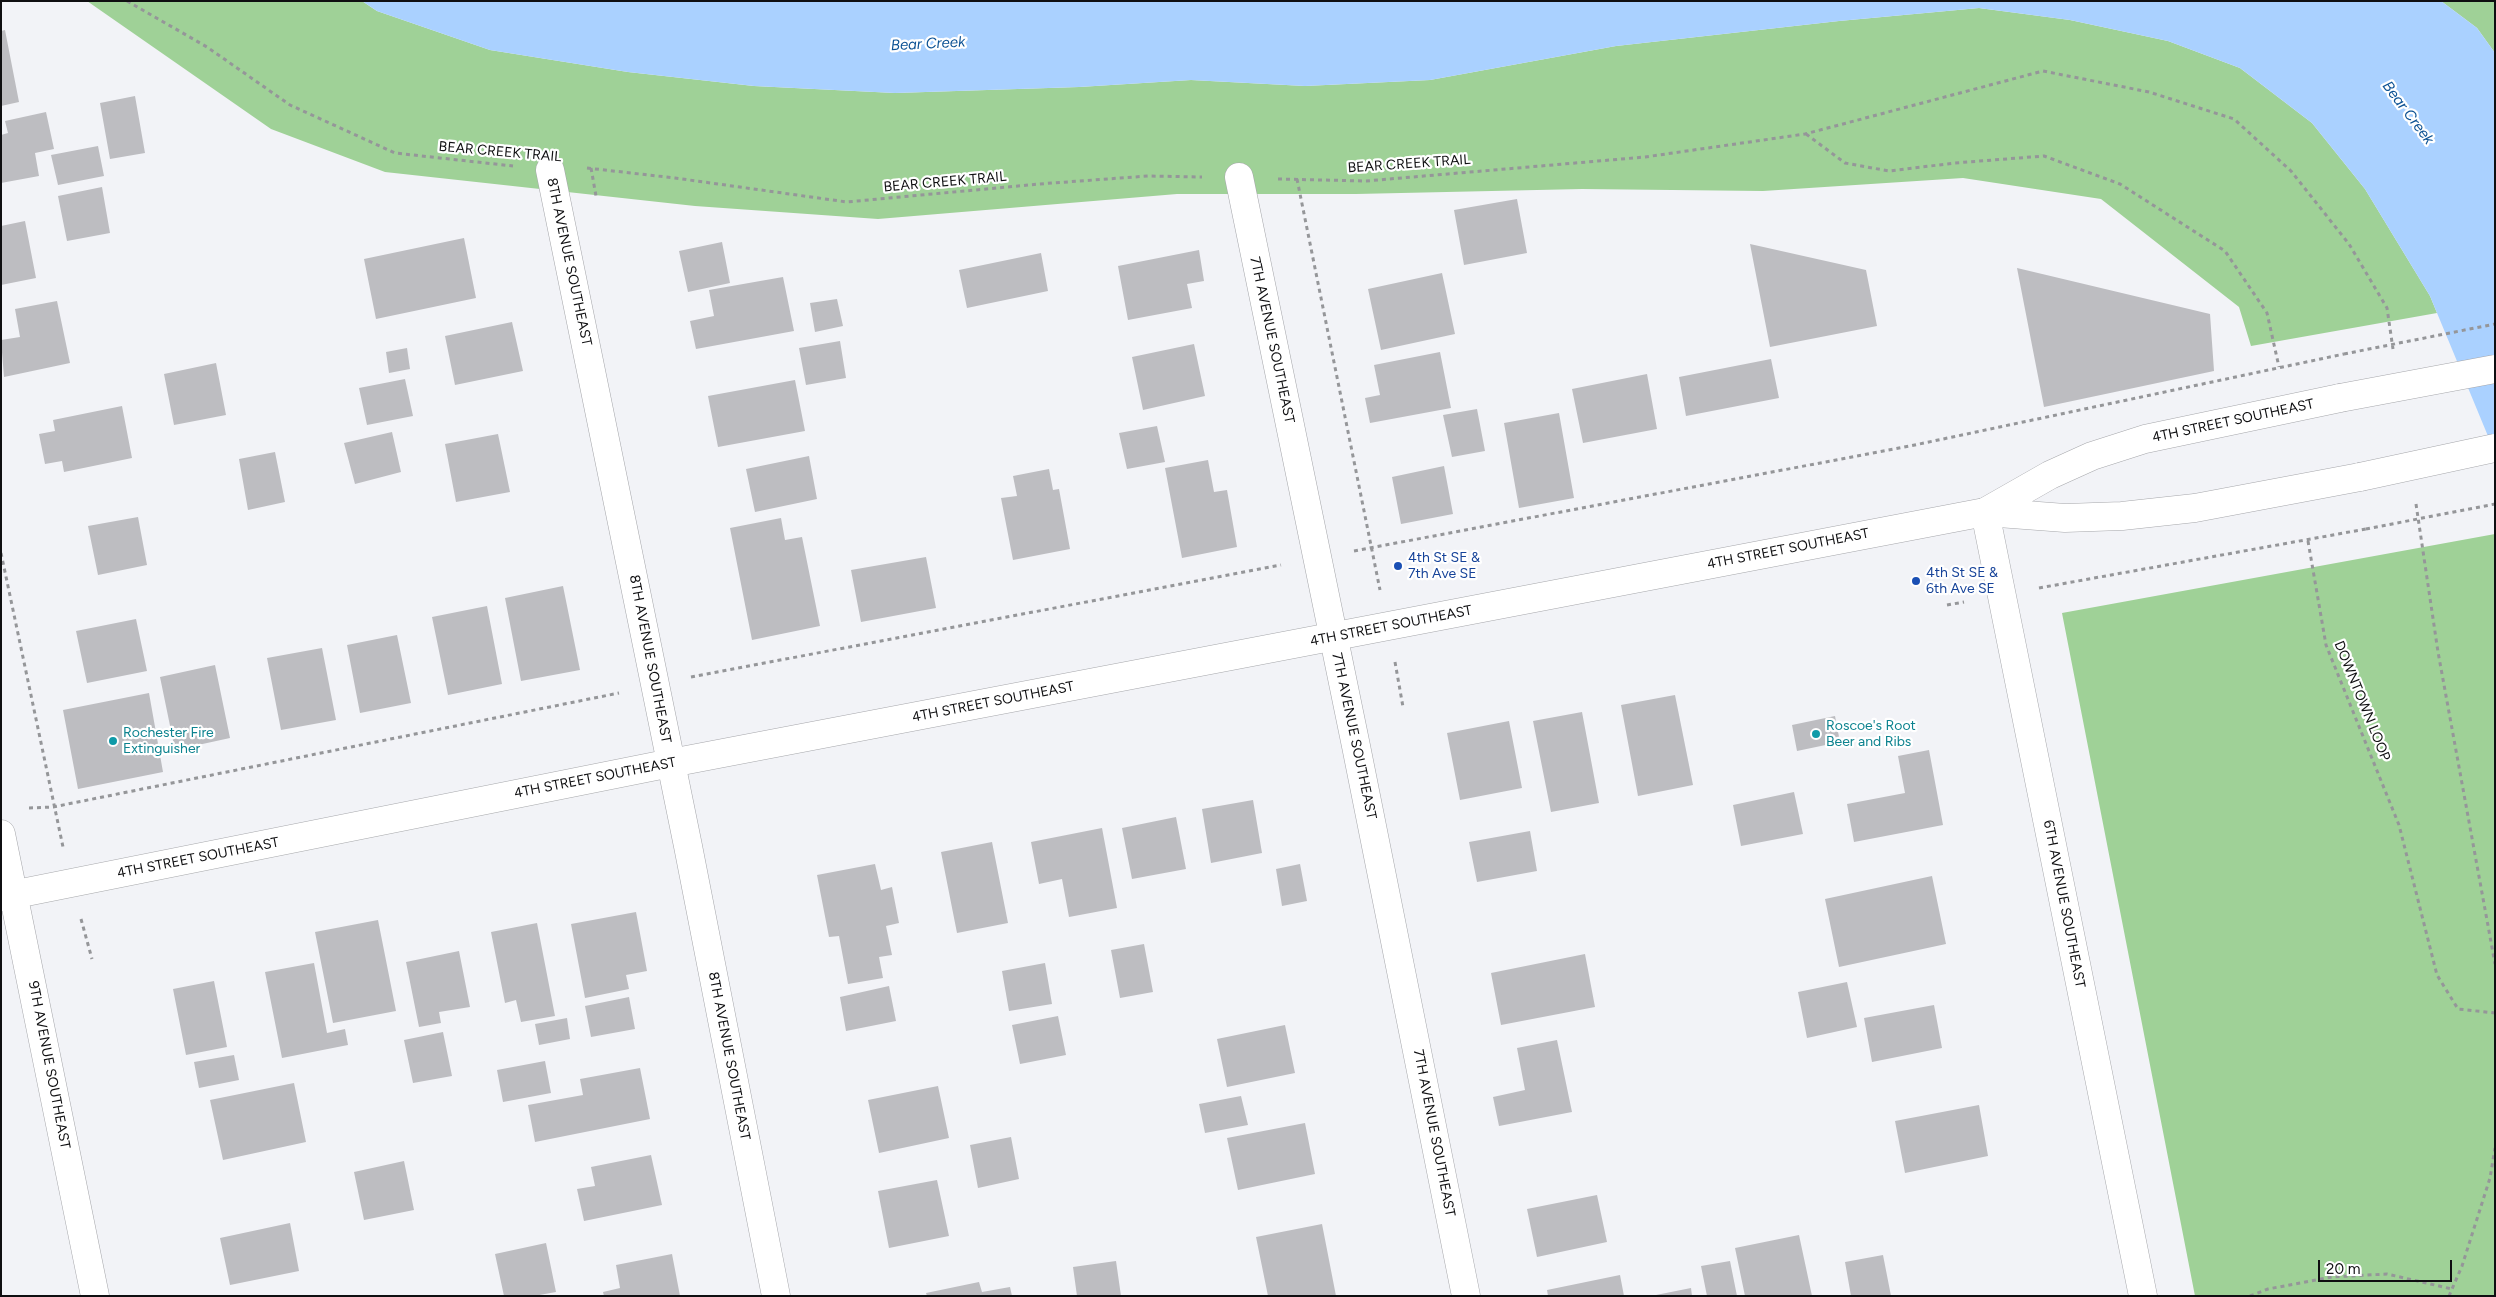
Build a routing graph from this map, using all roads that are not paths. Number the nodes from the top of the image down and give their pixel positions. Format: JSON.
{"nodes":[{"id":1,"x":550,"y":170,"type":"road end"},
{"id":2,"x":1239,"y":178,"type":"road end"},
{"id":3,"x":2495,"y":369,"type":"edge"},
{"id":4,"x":2495,"y":448,"type":"edge"},
{"id":5,"x":1985,"y":512,"type":"junction"},
{"id":6,"x":1333,"y":637,"type":"junction"},
{"id":7,"x":671,"y":763,"type":"junction"},
{"id":8,"x":1,"y":834,"type":"edge"},
{"id":9,"x":8,"y":896,"type":"edge"},
{"id":10,"x":94,"y":1296,"type":"edge"},
{"id":11,"x":776,"y":1296,"type":"edge"},
{"id":12,"x":1466,"y":1296,"type":"edge"},
{"id":13,"x":2143,"y":1296,"type":"edge"}],
"edges":[{"from":1,"to":7,"type":"street","name":"8TH AVENUE SOUTHEAST"},
{"from":2,"to":6,"type":"street","name":"7TH AVENUE SOUTHEAST"},
{"from":3,"to":5,"type":"street","name":"4TH STREET SOUTHEAST","bridge":true},
{"from":4,"to":5,"type":"street","name":"4TH STREET SOUTHEAST","bridge":true},
{"from":5,"to":6,"type":"street","name":"4TH STREET SOUTHEAST"},
{"from":5,"to":13,"type":"street","name":"6TH AVENUE SOUTHEAST"},
{"from":6,"to":7,"type":"street","name":"4TH STREET SOUTHEAST"},
{"from":6,"to":12,"type":"street","name":"7TH AVENUE SOUTHEAST"},
{"from":7,"to":9,"type":"street","name":"4TH STREET SOUTHEAST"},
{"from":7,"to":11,"type":"street","name":"8TH AVENUE SOUTHEAST"},
{"from":8,"to":9,"type":"street","name":"9TH AVENUE SOUTHEAST"},
{"from":9,"to":10,"type":"street","name":"9TH AVENUE SOUTHEAST"}]}
